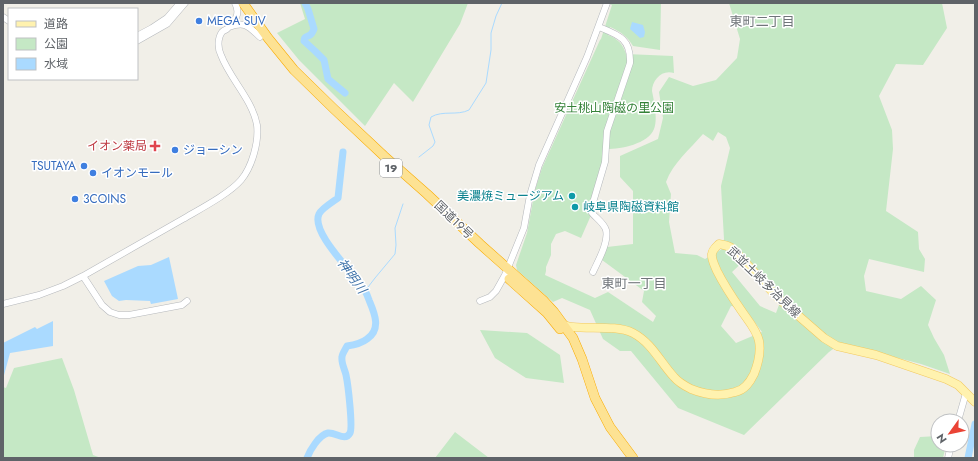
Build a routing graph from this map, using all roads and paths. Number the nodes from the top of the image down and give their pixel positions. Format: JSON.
{"nodes":[{"id":1,"x":180,"y":3,"type":"edge"},
{"id":2,"x":185,"y":3,"type":"edge"},
{"id":3,"x":236,"y":3,"type":"edge"},
{"id":4,"x":243,"y":3,"type":"edge"},
{"id":5,"x":247,"y":3,"type":"edge"},
{"id":6,"x":607,"y":3,"type":"edge"},
{"id":7,"x":599,"y":27,"type":"junction"},
{"id":8,"x":227,"y":28,"type":"junction"},
{"id":9,"x":260,"y":33,"type":"junction"},
{"id":10,"x":138,"y":35,"type":"edge"},
{"id":11,"x":138,"y":40,"type":"edge"},
{"id":12,"x":506,"y":272,"type":"junction"},
{"id":13,"x":593,"y":272,"type":"dead end"},
{"id":14,"x":83,"y":276,"type":"junction"},
{"id":15,"x":543,"y":300,"type":"junction"},
{"id":16,"x":187,"y":301,"type":"dead end"},
{"id":17,"x":480,"y":301,"type":"dead end"},
{"id":18,"x":3,"y":304,"type":"edge"},
{"id":19,"x":560,"y":324,"type":"junction"},
{"id":20,"x":579,"y":328,"type":"junction"},
{"id":21,"x":573,"y":338,"type":"junction"},
{"id":22,"x":966,"y":393,"type":"junction"},
{"id":23,"x":974,"y":400,"type":"edge"},
{"id":24,"x":960,"y":413,"type":"edge"},
{"id":25,"x":626,"y":458,"type":"edge"},
{"id":26,"x":633,"y":458,"type":"edge"}],
"edges":[{"from":1,"to":10,"type":"street"},
{"from":2,"to":11,"type":"street"},
{"from":3,"to":8,"type":"street"},
{"from":3,"to":9,"type":"highway","name":"国道19号","number":"19"},
{"from":4,"to":9,"type":"highway","name":"国道19号","number":"19"},
{"from":5,"to":9,"type":"street"},
{"from":6,"to":7,"type":"street"},
{"from":7,"to":12,"type":"street"},
{"from":7,"to":13,"type":"street"},
{"from":8,"to":9,"type":"street"},
{"from":8,"to":14,"type":"street"},
{"from":9,"to":12,"type":"highway","name":"国道19号","number":"19"},
{"from":12,"to":15,"type":"highway","name":"国道19号","number":"19"},
{"from":12,"to":17,"type":"street"},
{"from":12,"to":19,"type":"highway","name":"国道19号","number":"19"},
{"from":14,"to":16,"type":"street"},
{"from":14,"to":18,"type":"street"},
{"from":15,"to":19,"type":"highway","name":"国道19号","number":"19"},
{"from":15,"to":20,"type":"main road"},
{"from":19,"to":20,"type":"main road"},
{"from":19,"to":21,"type":"highway","name":"国道19号","number":"19"},
{"from":19,"to":25,"type":"highway","name":"国道19号","number":"19"},
{"from":20,"to":21,"type":"main road"},
{"from":20,"to":22,"type":"main road","name":"武並土岐多治見線"},
{"from":21,"to":26,"type":"highway","name":"国道19号","number":"19"},
{"from":22,"to":23,"type":"main road","name":"武並土岐多治見線"},
{"from":22,"to":24,"type":"street"}]}
